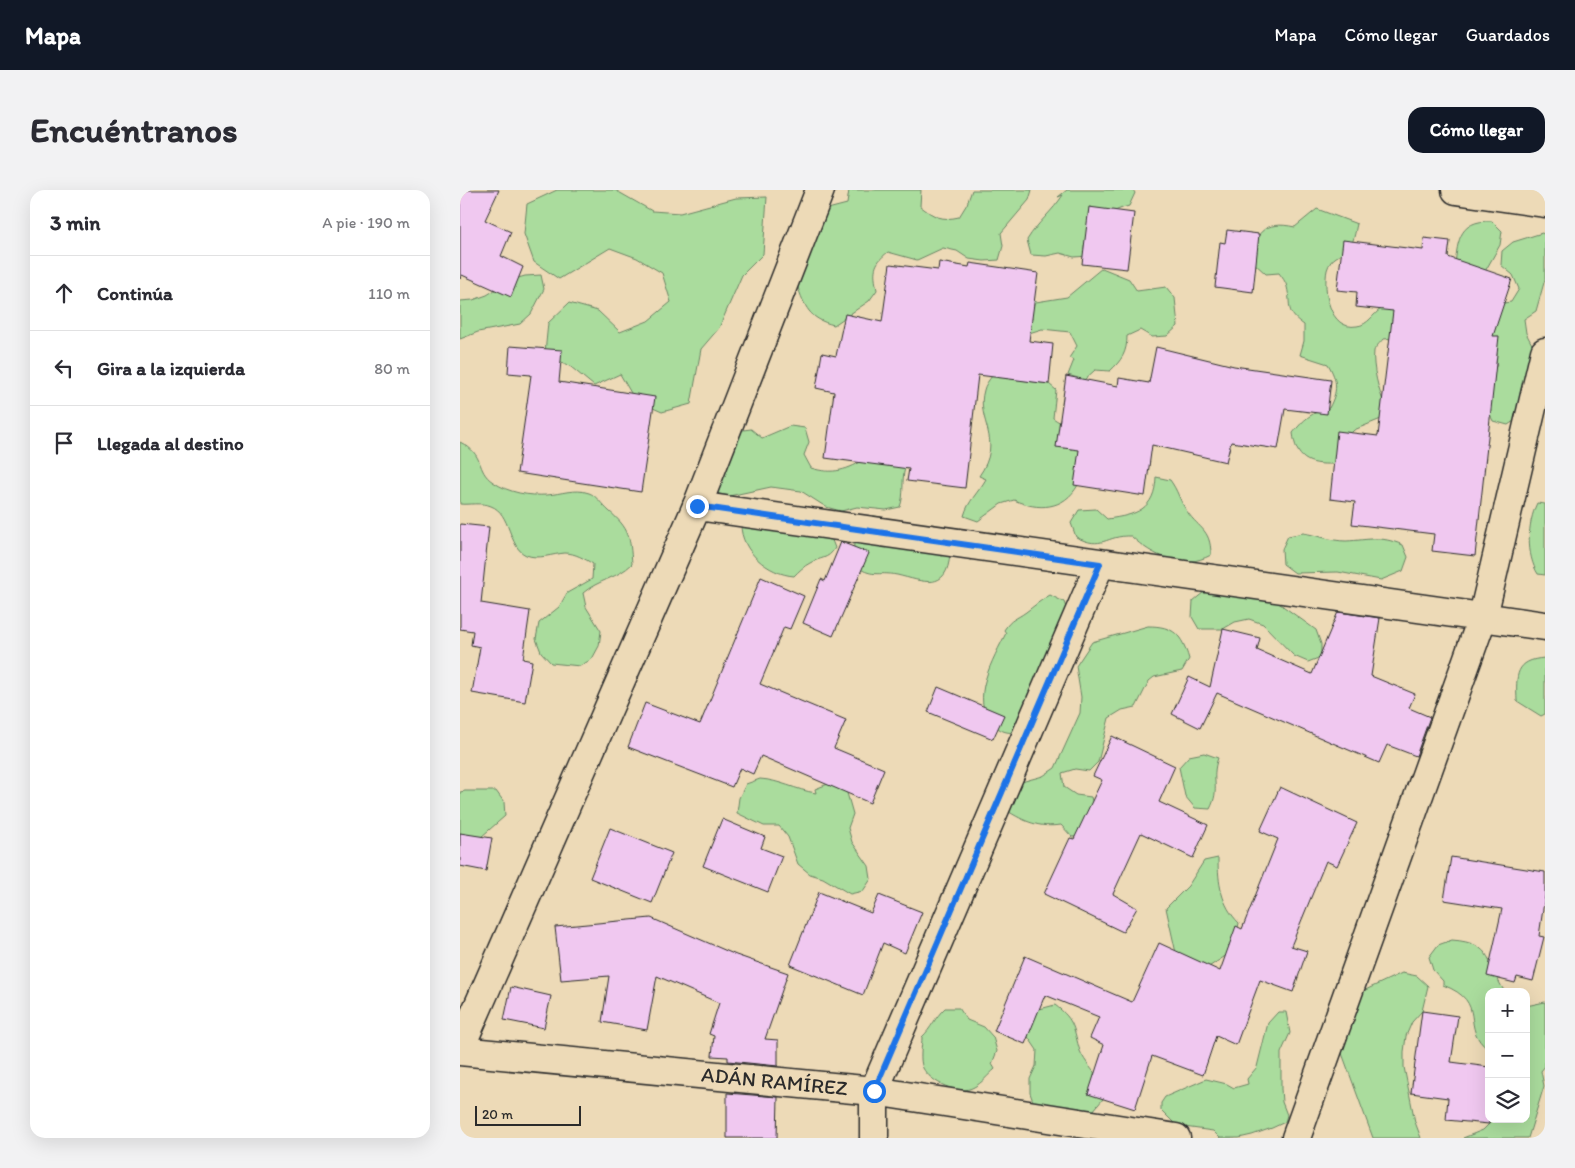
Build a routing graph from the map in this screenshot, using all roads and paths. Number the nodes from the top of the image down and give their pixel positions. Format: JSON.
{"nodes":[{"id":1,"x":820,"y":190,"type":"edge"},
{"id":2,"x":1456,"y":190,"type":"edge"},
{"id":3,"x":1545,"y":203,"type":"edge"},
{"id":4,"x":1545,"y":352,"type":"edge"},
{"id":5,"x":697,"y":506,"type":"junction"},
{"id":6,"x":1100,"y":564,"type":"junction"},
{"id":7,"x":1483,"y":616,"type":"junction"},
{"id":8,"x":1545,"y":626,"type":"edge"},
{"id":9,"x":460,"y":1049,"type":"edge"},
{"id":10,"x":874,"y":1091,"type":"junction"},
{"id":11,"x":874,"y":1138,"type":"edge"},
{"id":12,"x":1176,"y":1138,"type":"edge"},
{"id":13,"x":1296,"y":1138,"type":"edge"}],
"edges":[{"from":1,"to":5,"type":"street"},
{"from":2,"to":3,"type":"street"},
{"from":4,"to":7,"type":"street"},
{"from":5,"to":6,"type":"street"},
{"from":5,"to":9,"type":"street"},
{"from":6,"to":7,"type":"street"},
{"from":6,"to":10,"type":"street"},
{"from":7,"to":8,"type":"street"},
{"from":7,"to":13,"type":"street"},
{"from":9,"to":10,"type":"street","name":"ADÁN RAMÍREZ"},
{"from":10,"to":11,"type":"street"},
{"from":10,"to":12,"type":"street","name":"ADÁN RAMÍREZ"}]}
